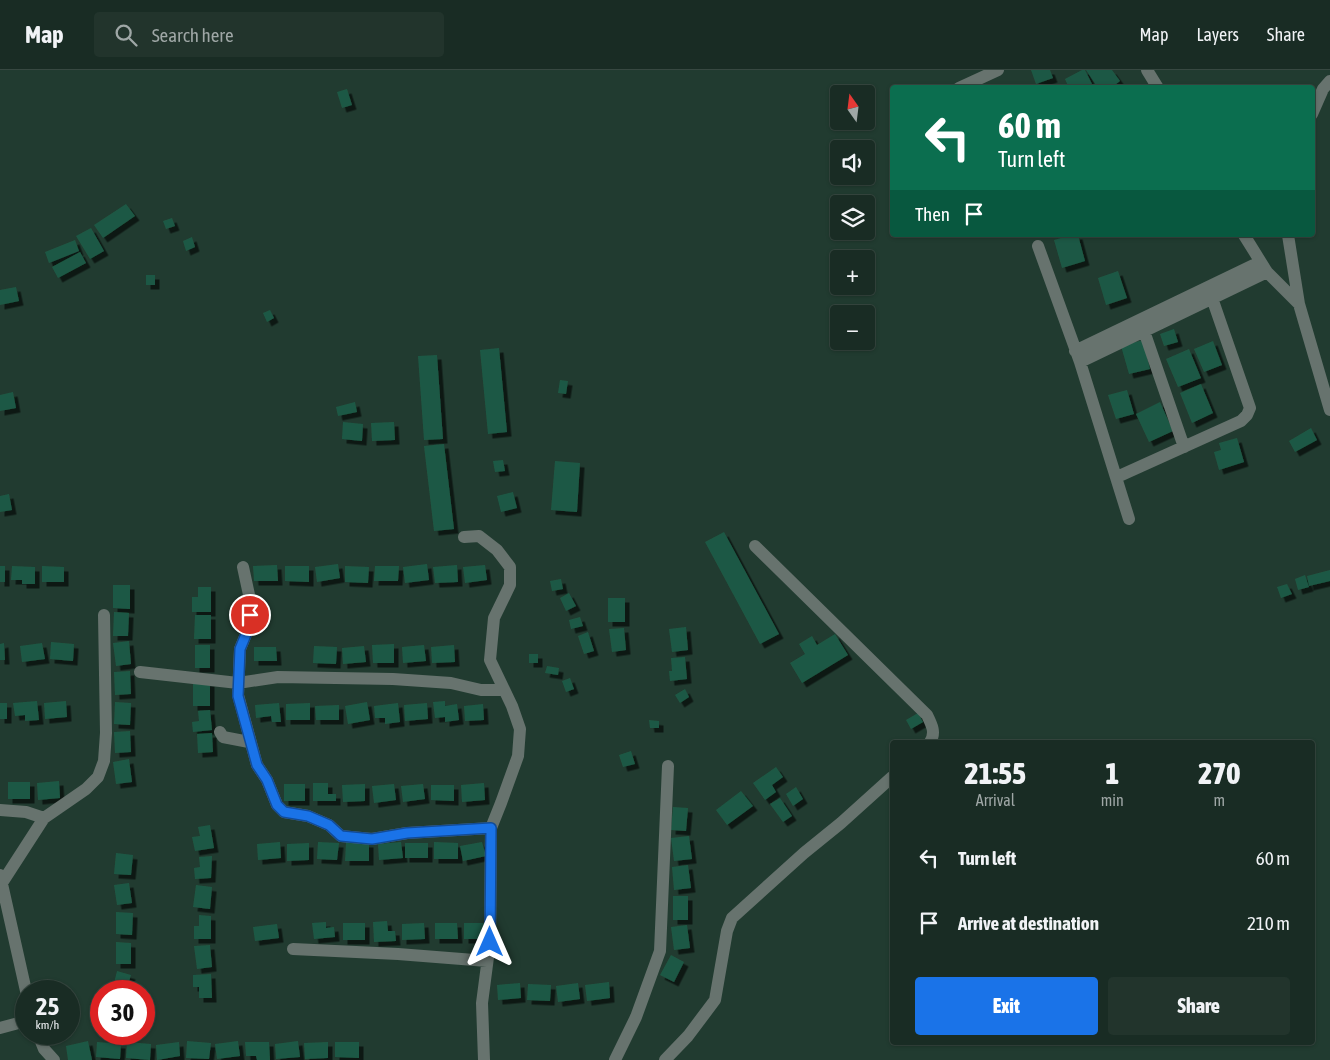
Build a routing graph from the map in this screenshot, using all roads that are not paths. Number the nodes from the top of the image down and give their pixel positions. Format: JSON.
{"nodes":[{"id":1,"x":998,"y":70,"type":"edge"},
{"id":2,"x":1148,"y":70,"type":"edge"},
{"id":3,"x":1330,"y":81,"type":"edge"},
{"id":4,"x":966,"y":85,"type":"edge"},
{"id":5,"x":1154,"y":85,"type":"edge"},
{"id":6,"x":1315,"y":107,"type":"edge"},
{"id":7,"x":1245,"y":237,"type":"edge"},
{"id":8,"x":1288,"y":237,"type":"edge"},
{"id":9,"x":1038,"y":246,"type":"dead end"},
{"id":10,"x":1264,"y":267,"type":"junction"},
{"id":11,"x":1212,"y":298,"type":"junction"},
{"id":12,"x":1299,"y":304,"type":"junction"},
{"id":13,"x":1144,"y":331,"type":"junction"},
{"id":14,"x":1078,"y":357,"type":"junction"},
{"id":15,"x":1330,"y":410,"type":"edge"},
{"id":16,"x":1184,"y":447,"type":"junction"},
{"id":17,"x":1117,"y":478,"type":"junction"},
{"id":18,"x":1129,"y":519,"type":"dead end"},
{"id":19,"x":464,"y":537,"type":"dead end"},
{"id":20,"x":756,"y":546,"type":"dead end"},
{"id":21,"x":243,"y":567,"type":"dead end"},
{"id":22,"x":104,"y":616,"type":"dead end"},
{"id":23,"x":140,"y":672,"type":"dead end"},
{"id":24,"x":238,"y":683,"type":"junction"},
{"id":25,"x":504,"y":690,"type":"junction"},
{"id":26,"x":220,"y":732,"type":"dead end"},
{"id":27,"x":932,"y":740,"type":"edge"},
{"id":28,"x":249,"y":742,"type":"junction"},
{"id":29,"x":668,"y":766,"type":"dead end"},
{"id":30,"x":890,"y":779,"type":"edge"},
{"id":31,"x":0,"y":810,"type":"edge"},
{"id":32,"x":44,"y":818,"type":"junction"},
{"id":33,"x":491,"y":828,"type":"junction"},
{"id":34,"x":1,"y":879,"type":"edge"},
{"id":35,"x":293,"y":949,"type":"dead end"},
{"id":36,"x":486,"y":962,"type":"junction"},
{"id":37,"x":24,"y":980,"type":"edge"},
{"id":38,"x":15,"y":1024,"type":"edge"},
{"id":39,"x":0,"y":1028,"type":"edge"},
{"id":40,"x":43,"y":1045,"type":"edge"},
{"id":41,"x":54,"y":1060,"type":"edge"},
{"id":42,"x":484,"y":1060,"type":"edge"},
{"id":43,"x":615,"y":1060,"type":"edge"},
{"id":44,"x":665,"y":1060,"type":"edge"}],
"edges":[{"from":1,"to":4,"type":"street"},
{"from":2,"to":5,"type":"street"},
{"from":3,"to":6,"type":"street"},
{"from":7,"to":10,"type":"street"},
{"from":8,"to":12,"type":"street"},
{"from":9,"to":14,"type":"street"},
{"from":10,"to":11,"type":"street"},
{"from":10,"to":12,"type":"street"},
{"from":10,"to":14,"type":"street"},
{"from":11,"to":13,"type":"street"},
{"from":11,"to":16,"type":"street"},
{"from":12,"to":15,"type":"street"},
{"from":13,"to":14,"type":"street"},
{"from":13,"to":16,"type":"street"},
{"from":14,"to":17,"type":"street"},
{"from":16,"to":17,"type":"street"},
{"from":17,"to":18,"type":"street"},
{"from":19,"to":25,"type":"street"},
{"from":20,"to":27,"type":"street"},
{"from":21,"to":24,"type":"street"},
{"from":22,"to":32,"type":"street"},
{"from":23,"to":24,"type":"street"},
{"from":24,"to":25,"type":"street"},
{"from":24,"to":28,"type":"street"},
{"from":25,"to":33,"type":"street"},
{"from":26,"to":28,"type":"street"},
{"from":28,"to":33,"type":"street"},
{"from":29,"to":43,"type":"street"},
{"from":30,"to":44,"type":"street"},
{"from":31,"to":32,"type":"street"},
{"from":32,"to":34,"type":"street"},
{"from":33,"to":36,"type":"street"},
{"from":34,"to":37,"type":"street"},
{"from":35,"to":36,"type":"street"},
{"from":36,"to":42,"type":"street"},
{"from":38,"to":39,"type":"street"},
{"from":40,"to":41,"type":"street"}]}
